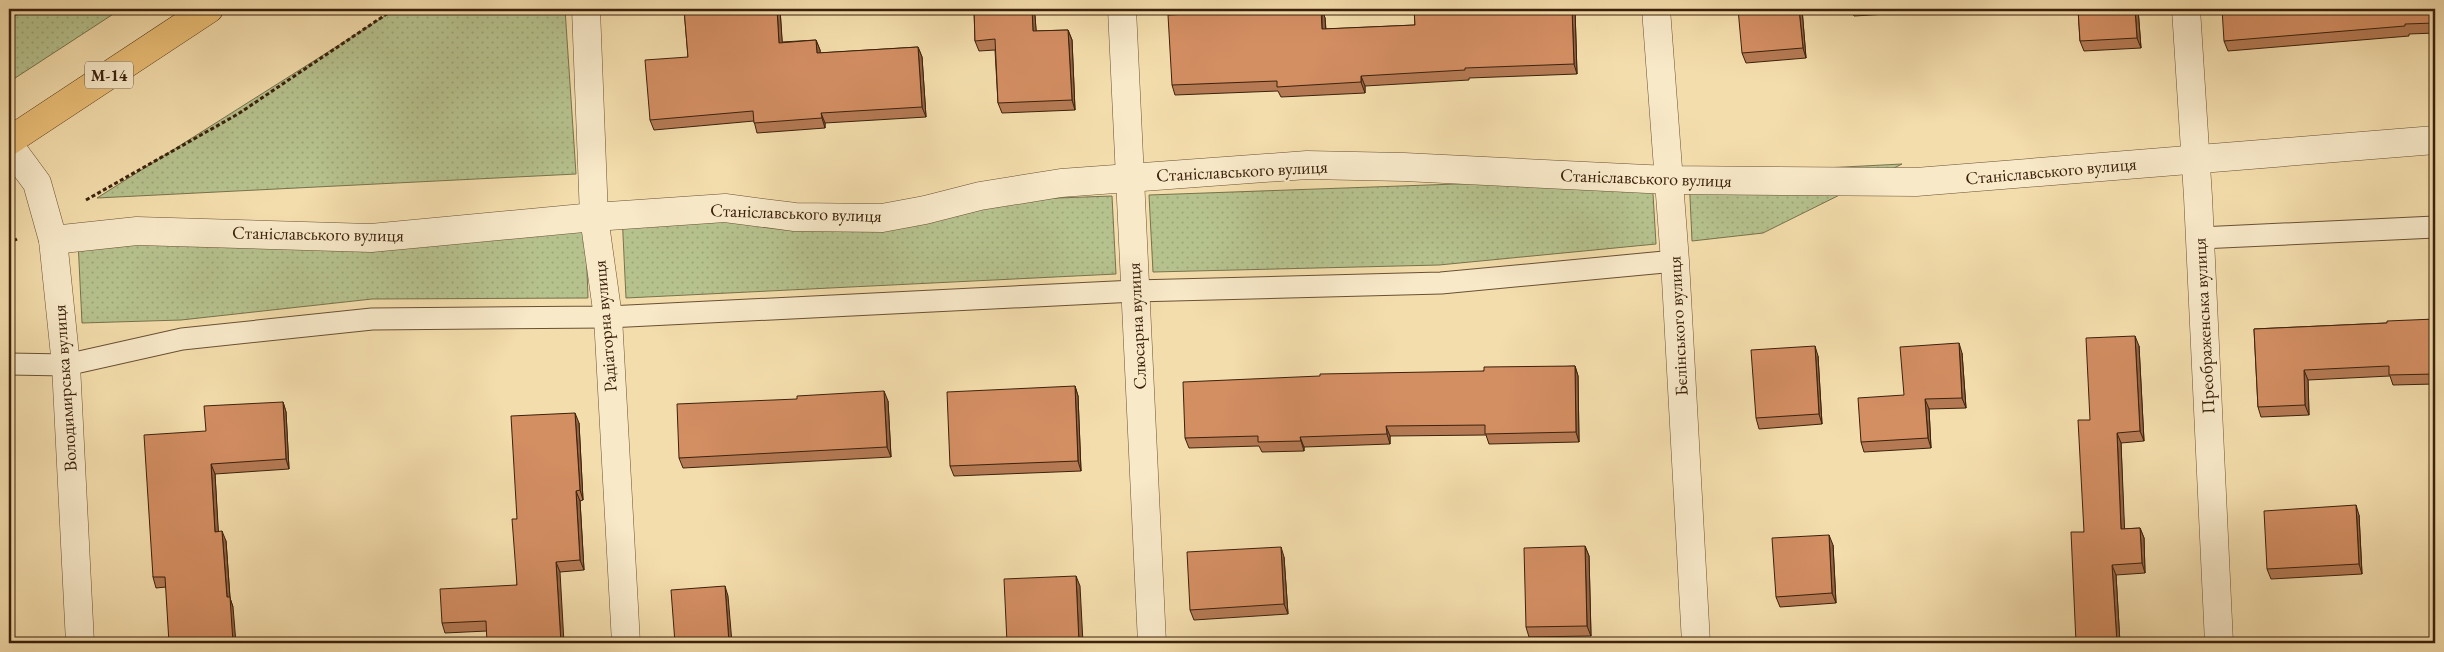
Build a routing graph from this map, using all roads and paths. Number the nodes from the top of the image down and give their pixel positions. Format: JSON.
{"nodes":[{"id":1,"x":209,"y":9,"type":"edge"},
{"id":2,"x":394,"y":9,"type":"edge"},
{"id":3,"x":586,"y":9,"type":"edge"},
{"id":4,"x":1122,"y":9,"type":"edge"},
{"id":5,"x":1656,"y":9,"type":"edge"},
{"id":6,"x":2186,"y":9,"type":"edge"},
{"id":7,"x":2435,"y":140,"type":"edge"},
{"id":8,"x":9,"y":141,"type":"edge"},
{"id":9,"x":9,"y":145,"type":"edge"},
{"id":10,"x":2196,"y":158,"type":"junction"},
{"id":11,"x":1130,"y":178,"type":"junction"},
{"id":12,"x":1668,"y":180,"type":"junction"},
{"id":13,"x":594,"y":217,"type":"junction"},
{"id":14,"x":2435,"y":227,"type":"edge"},
{"id":15,"x":51,"y":230,"type":"junction"},
{"id":16,"x":2200,"y":238,"type":"junction"},
{"id":17,"x":1675,"y":261,"type":"junction"},
{"id":18,"x":1135,"y":291,"type":"junction"},
{"id":19,"x":608,"y":317,"type":"junction"},
{"id":20,"x":9,"y":364,"type":"edge"},
{"id":21,"x":66,"y":365,"type":"junction"},
{"id":22,"x":80,"y":643,"type":"edge"},
{"id":23,"x":626,"y":643,"type":"edge"},
{"id":24,"x":1152,"y":643,"type":"edge"},
{"id":25,"x":1696,"y":643,"type":"edge"},
{"id":26,"x":2219,"y":643,"type":"edge"}],
"edges":[{"from":1,"to":8,"type":"highway","number":"М-14"},
{"from":2,"to":15,"type":"path"},
{"from":3,"to":13,"type":"street","name":"Радіаторна вулиця"},
{"from":4,"to":11,"type":"street","name":"Слюсарна вулиця"},
{"from":5,"to":12,"type":"street","name":"Бєлінського вулиця"},
{"from":6,"to":10,"type":"street","name":"Преображенська вулиця"},
{"from":7,"to":10,"type":"street","name":"Станіславського вулиця"},
{"from":9,"to":15,"type":"street","name":"Володимирська вулиця"},
{"from":10,"to":12,"type":"street","name":"Станіславського вулиця"},
{"from":10,"to":16,"type":"street","name":"Преображенська вулиця"},
{"from":11,"to":12,"type":"street","name":"Станіславського вулиця"},
{"from":11,"to":13,"type":"street","name":"Станіславського вулиця"},
{"from":11,"to":18,"type":"street","name":"Слюсарна вулиця"},
{"from":12,"to":17,"type":"street","name":"Бєлінського вулиця"},
{"from":13,"to":15,"type":"street","name":"Станіславського вулиця"},
{"from":13,"to":19,"type":"street","name":"Радіаторна вулиця"},
{"from":14,"to":16,"type":"lane"},
{"from":15,"to":21,"type":"street","name":"Володимирська вулиця"},
{"from":16,"to":26,"type":"street","name":"Преображенська вулиця"},
{"from":17,"to":18,"type":"lane"},
{"from":17,"to":25,"type":"street","name":"Бєлінського вулиця"},
{"from":18,"to":19,"type":"lane"},
{"from":18,"to":24,"type":"street","name":"Слюсарна вулиця"},
{"from":19,"to":21,"type":"lane"},
{"from":19,"to":23,"type":"street","name":"Радіаторна вулиця"},
{"from":20,"to":21,"type":"lane"},
{"from":21,"to":22,"type":"street","name":"Володимирська вулиця"}]}
